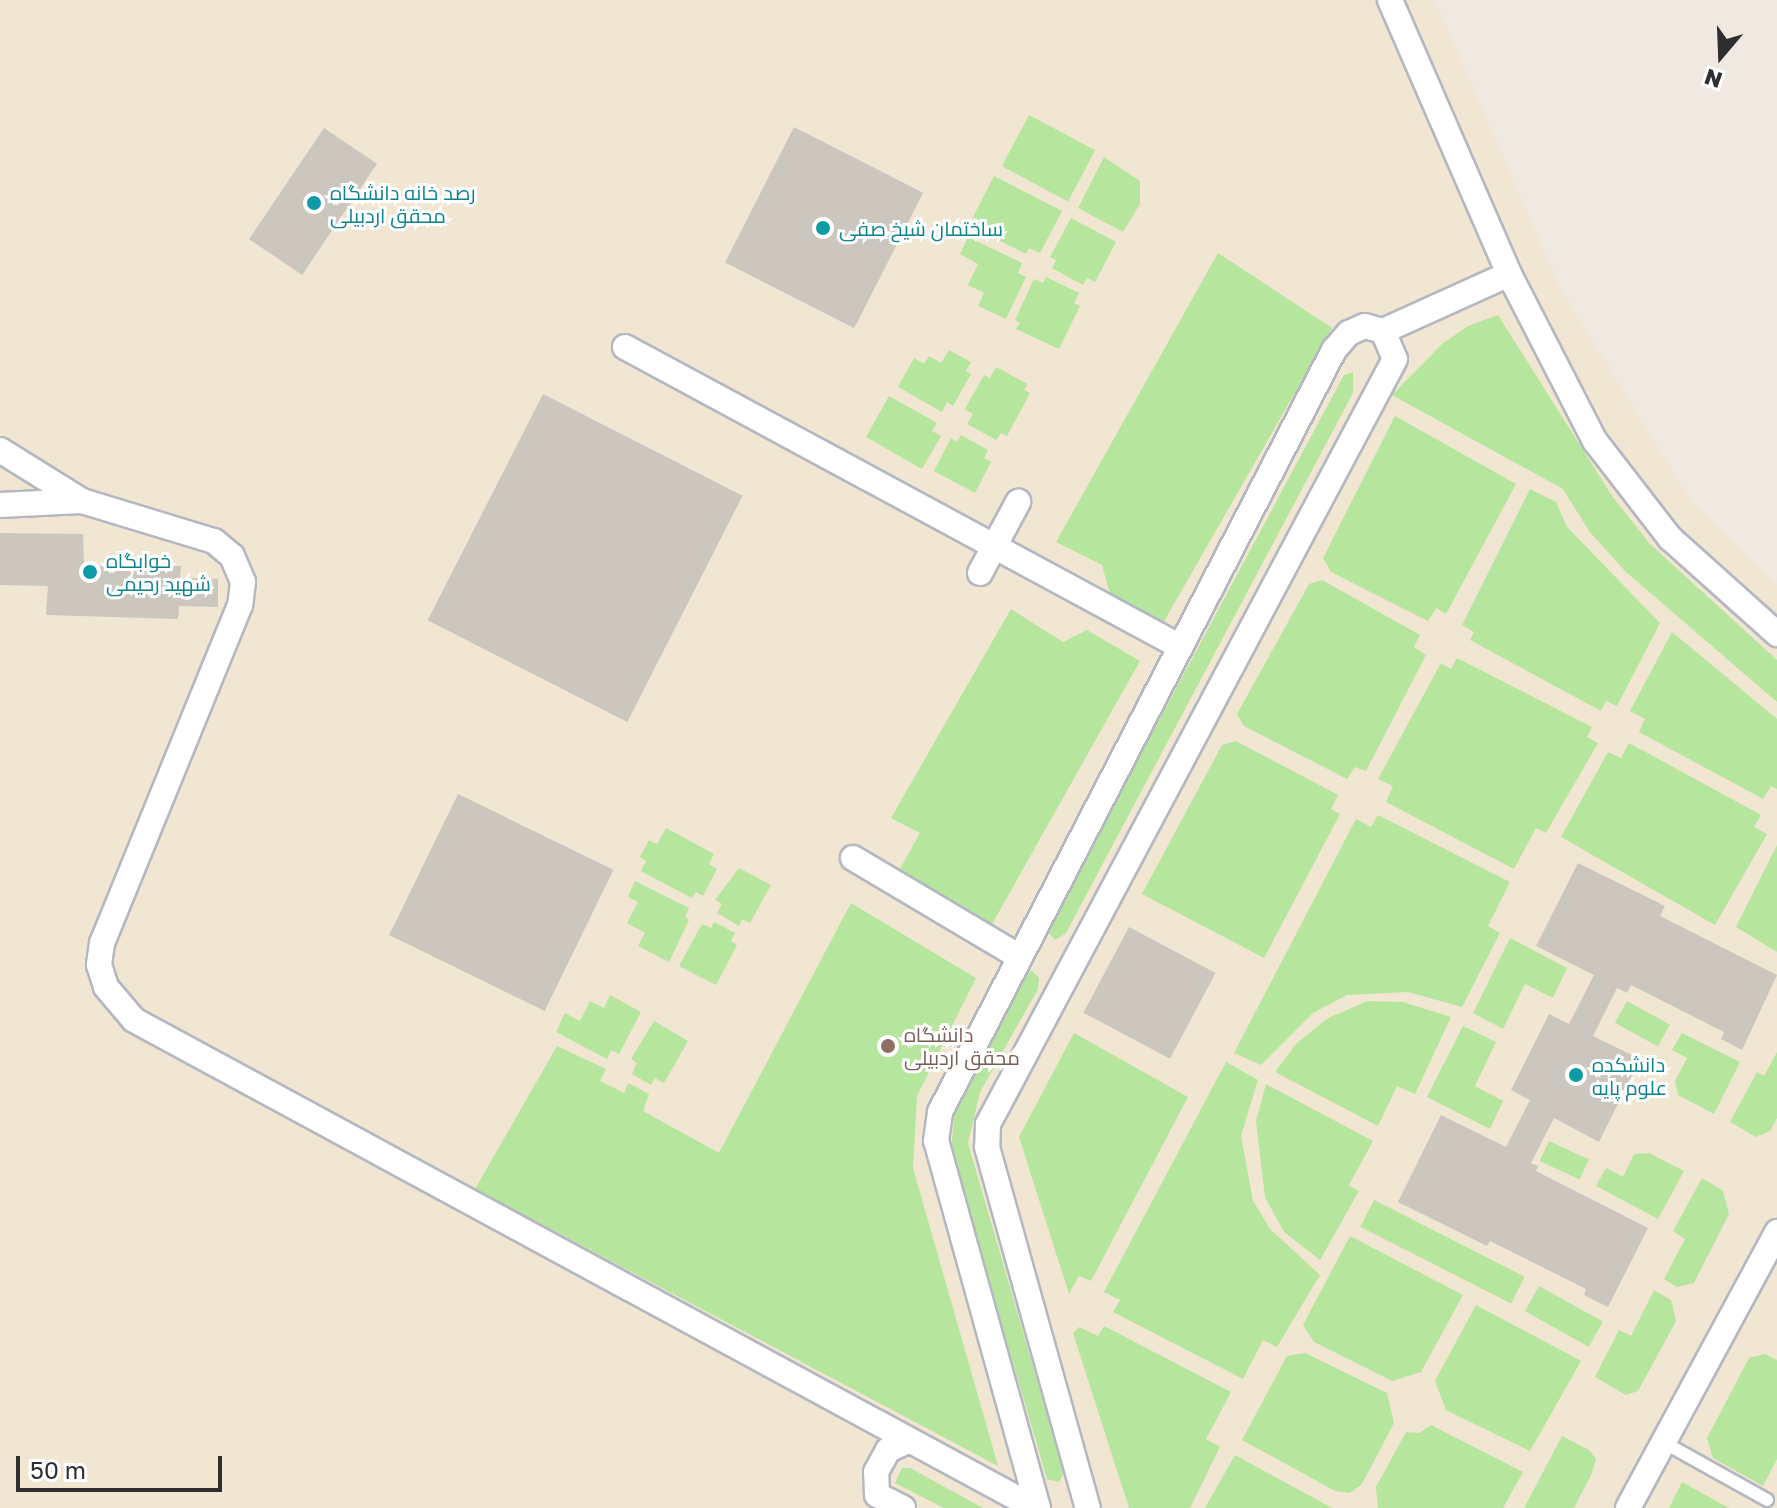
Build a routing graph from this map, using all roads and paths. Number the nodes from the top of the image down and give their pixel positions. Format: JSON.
{"nodes":[{"id":1,"x":1390,"y":0,"type":"edge"},
{"id":2,"x":1509,"y":274,"type":"junction"},
{"id":3,"x":1383,"y":331,"type":"junction"},
{"id":4,"x":625,"y":347,"type":"dead end"},
{"id":5,"x":0,"y":450,"type":"edge"},
{"id":6,"x":82,"y":501,"type":"junction"},
{"id":7,"x":1018,"y":502,"type":"dead end"},
{"id":8,"x":0,"y":505,"type":"edge"},
{"id":9,"x":995,"y":547,"type":"junction"},
{"id":10,"x":980,"y":573,"type":"dead end"},
{"id":11,"x":1777,"y":634,"type":"edge"},
{"id":12,"x":1179,"y":646,"type":"junction"},
{"id":13,"x":853,"y":858,"type":"dead end"},
{"id":14,"x":1018,"y":956,"type":"junction"},
{"id":15,"x":1777,"y":1232,"type":"edge"},
{"id":16,"x":906,"y":1442,"type":"junction"},
{"id":17,"x":1663,"y":1442,"type":"junction"},
{"id":18,"x":1767,"y":1500,"type":"dead end"},
{"id":19,"x":903,"y":1508,"type":"edge"},
{"id":20,"x":1037,"y":1508,"type":"edge"},
{"id":21,"x":1088,"y":1508,"type":"edge"},
{"id":22,"x":1628,"y":1508,"type":"edge"}],
"edges":[{"from":1,"to":2,"type":"street"},
{"from":2,"to":3,"type":"street"},
{"from":2,"to":11,"type":"street"},
{"from":3,"to":12,"type":"street"},
{"from":3,"to":21,"type":"street"},
{"from":4,"to":9,"type":"street"},
{"from":5,"to":6,"type":"street"},
{"from":6,"to":8,"type":"street"},
{"from":6,"to":16,"type":"street"},
{"from":7,"to":9,"type":"street"},
{"from":9,"to":10,"type":"street"},
{"from":9,"to":12,"type":"street"},
{"from":12,"to":14,"type":"street"},
{"from":13,"to":14,"type":"street"},
{"from":14,"to":20,"type":"street"},
{"from":15,"to":17,"type":"street"},
{"from":16,"to":19,"type":"street"},
{"from":16,"to":20,"type":"street"},
{"from":17,"to":18,"type":"lane"},
{"from":17,"to":22,"type":"street"}]}
